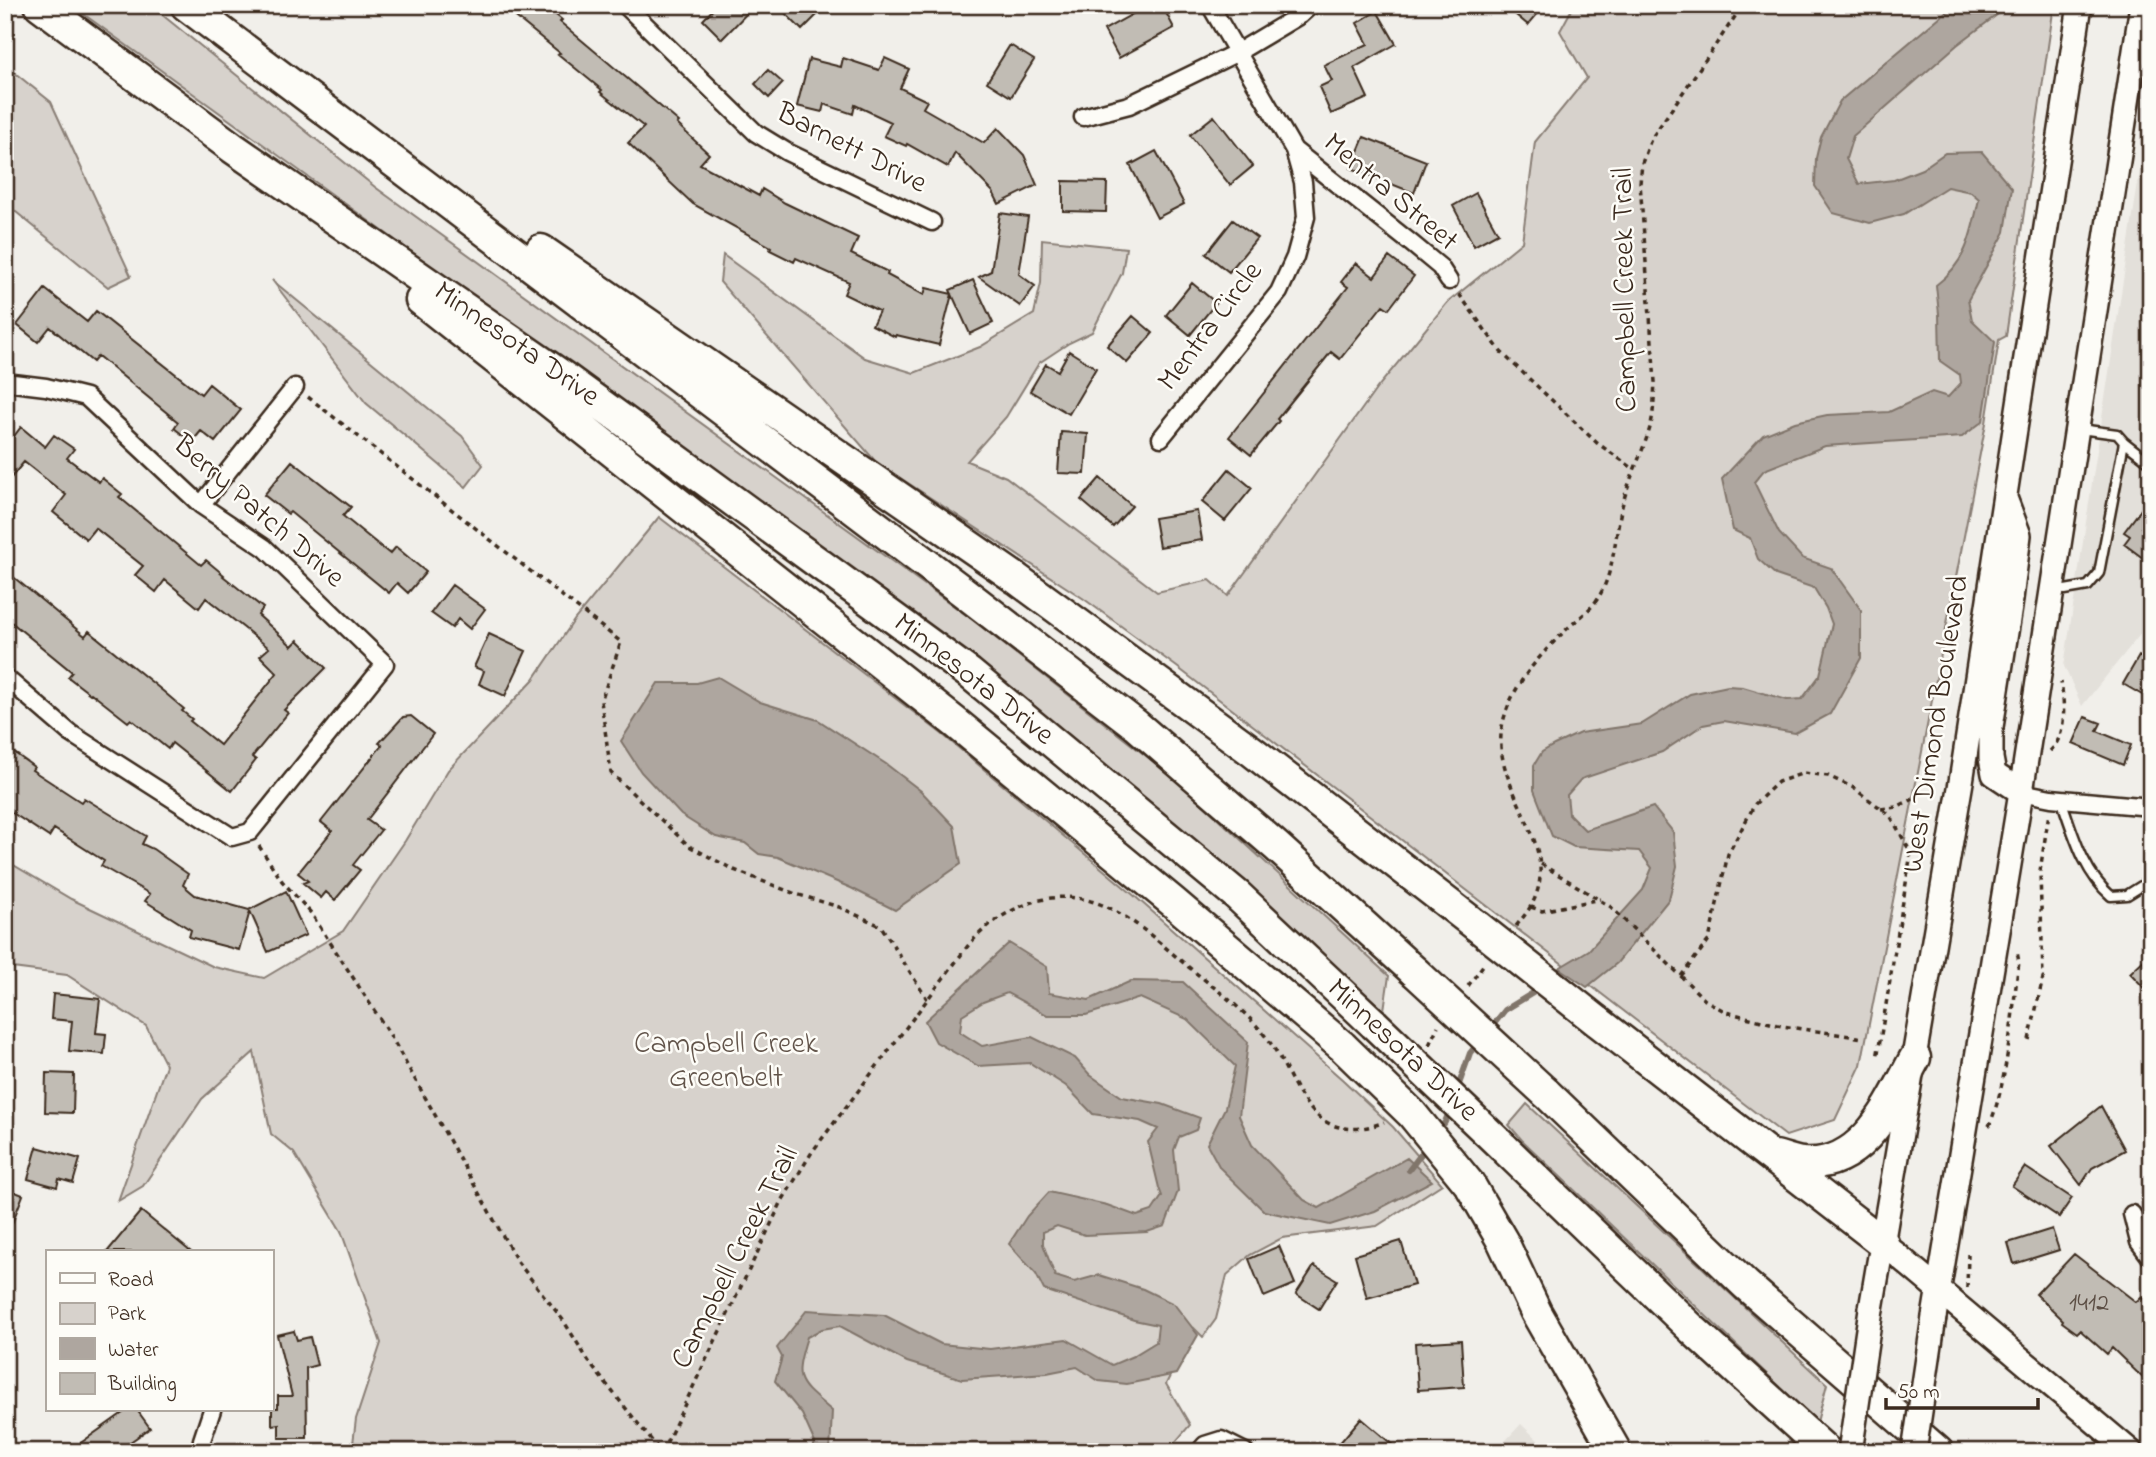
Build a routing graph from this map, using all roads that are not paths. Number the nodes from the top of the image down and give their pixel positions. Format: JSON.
{"nodes":[{"id":1,"x":40,"y":5,"type":"edge"},
{"id":2,"x":186,"y":5,"type":"edge"},
{"id":3,"x":1210,"y":5,"type":"edge"},
{"id":4,"x":1311,"y":5,"type":"edge"},
{"id":5,"x":2080,"y":5,"type":"edge"},
{"id":6,"x":2142,"y":5,"type":"edge"},
{"id":7,"x":629,"y":6,"type":"edge"},
{"id":8,"x":1238,"y":52,"type":"junction"},
{"id":9,"x":250,"y":54,"type":"junction"},
{"id":10,"x":1083,"y":117,"type":"dead end"},
{"id":11,"x":233,"y":148,"type":"junction"},
{"id":12,"x":1294,"y":149,"type":"junction"},
{"id":13,"x":932,"y":222,"type":"dead end"},
{"id":14,"x":1449,"y":281,"type":"road end"},
{"id":15,"x":5,"y":382,"type":"edge"},
{"id":16,"x":295,"y":387,"type":"road end"},
{"id":17,"x":2077,"y":429,"type":"junction"},
{"id":18,"x":1161,"y":438,"type":"dead end"},
{"id":19,"x":2124,"y":442,"type":"junction"},
{"id":20,"x":2151,"y":463,"type":"edge"},
{"id":21,"x":2005,"y":498,"type":"junction"},
{"id":22,"x":201,"y":505,"type":"junction"},
{"id":23,"x":2053,"y":588,"type":"junction"},
{"id":24,"x":5,"y":677,"type":"edge"},
{"id":25,"x":2021,"y":792,"type":"junction"},
{"id":26,"x":2056,"y":799,"type":"junction"},
{"id":27,"x":2151,"y":807,"type":"edge"},
{"id":28,"x":2151,"y":880,"type":"edge"},
{"id":29,"x":1915,"y":1058,"type":"junction"},
{"id":30,"x":1768,"y":1154,"type":"junction"},
{"id":31,"x":2132,"y":1214,"type":"dead end"},
{"id":32,"x":1883,"y":1243,"type":"junction"},
{"id":33,"x":2151,"y":1258,"type":"edge"},
{"id":34,"x":1937,"y":1290,"type":"junction"},
{"id":35,"x":211,"y":1412,"type":"edge"},
{"id":36,"x":200,"y":1452,"type":"edge"},
{"id":37,"x":1199,"y":1452,"type":"edge"},
{"id":38,"x":1245,"y":1452,"type":"edge"},
{"id":39,"x":1616,"y":1452,"type":"edge"},
{"id":40,"x":1827,"y":1452,"type":"edge"},
{"id":41,"x":1850,"y":1452,"type":"edge"},
{"id":42,"x":1914,"y":1452,"type":"edge"},
{"id":43,"x":1938,"y":1452,"type":"edge"},
{"id":44,"x":2131,"y":1452,"type":"edge"}],
"edges":[{"from":1,"to":11,"type":"highway","name":"Minnesota Drive"},
{"from":2,"to":9,"type":"highway"},
{"from":3,"to":8,"type":"street"},
{"from":4,"to":8,"type":"street"},
{"from":5,"to":21,"type":"main road","name":"West Dimond Boulevard"},
{"from":6,"to":17,"type":"main road"},
{"from":7,"to":13,"type":"street","name":"Barnett Drive"},
{"from":8,"to":10,"type":"street"},
{"from":8,"to":12,"type":"street","name":"Mentra Circle"},
{"from":9,"to":30,"type":"highway","bridge":true},
{"from":9,"to":43,"type":"highway","bridge":true},
{"from":11,"to":39,"type":"highway","bridge":true},
{"from":11,"to":40,"type":"highway","name":"Minnesota Drive","bridge":true},
{"from":12,"to":14,"type":"street","name":"Mentra Street"},
{"from":12,"to":18,"type":"street","name":"Mentra Circle"},
{"from":15,"to":22,"type":"street","name":"Berry Patch Drive"},
{"from":16,"to":22,"type":"street"},
{"from":17,"to":19,"type":"lane"},
{"from":17,"to":23,"type":"main road"},
{"from":19,"to":20,"type":"lane"},
{"from":19,"to":23,"type":"lane"},
{"from":21,"to":25,"type":"main road"},
{"from":21,"to":29,"type":"main road","name":"West Dimond Boulevard"},
{"from":22,"to":24,"type":"street","name":"Berry Patch Drive"},
{"from":23,"to":25,"type":"main road"},
{"from":25,"to":26,"type":"street"},
{"from":25,"to":34,"type":"main road"},
{"from":26,"to":27,"type":"street"},
{"from":26,"to":28,"type":"lane"},
{"from":29,"to":30,"type":"highway"},
{"from":29,"to":32,"type":"main road","name":"West Dimond Boulevard"},
{"from":30,"to":32,"type":"highway"},
{"from":31,"to":33,"type":"street"},
{"from":32,"to":34,"type":"main road"},
{"from":32,"to":41,"type":"main road","name":"West Dimond Boulevard","bridge":true},
{"from":34,"to":42,"type":"main road","bridge":true},
{"from":34,"to":44,"type":"main road"},
{"from":35,"to":36,"type":"street"},
{"from":37,"to":38,"type":"street"}]}
